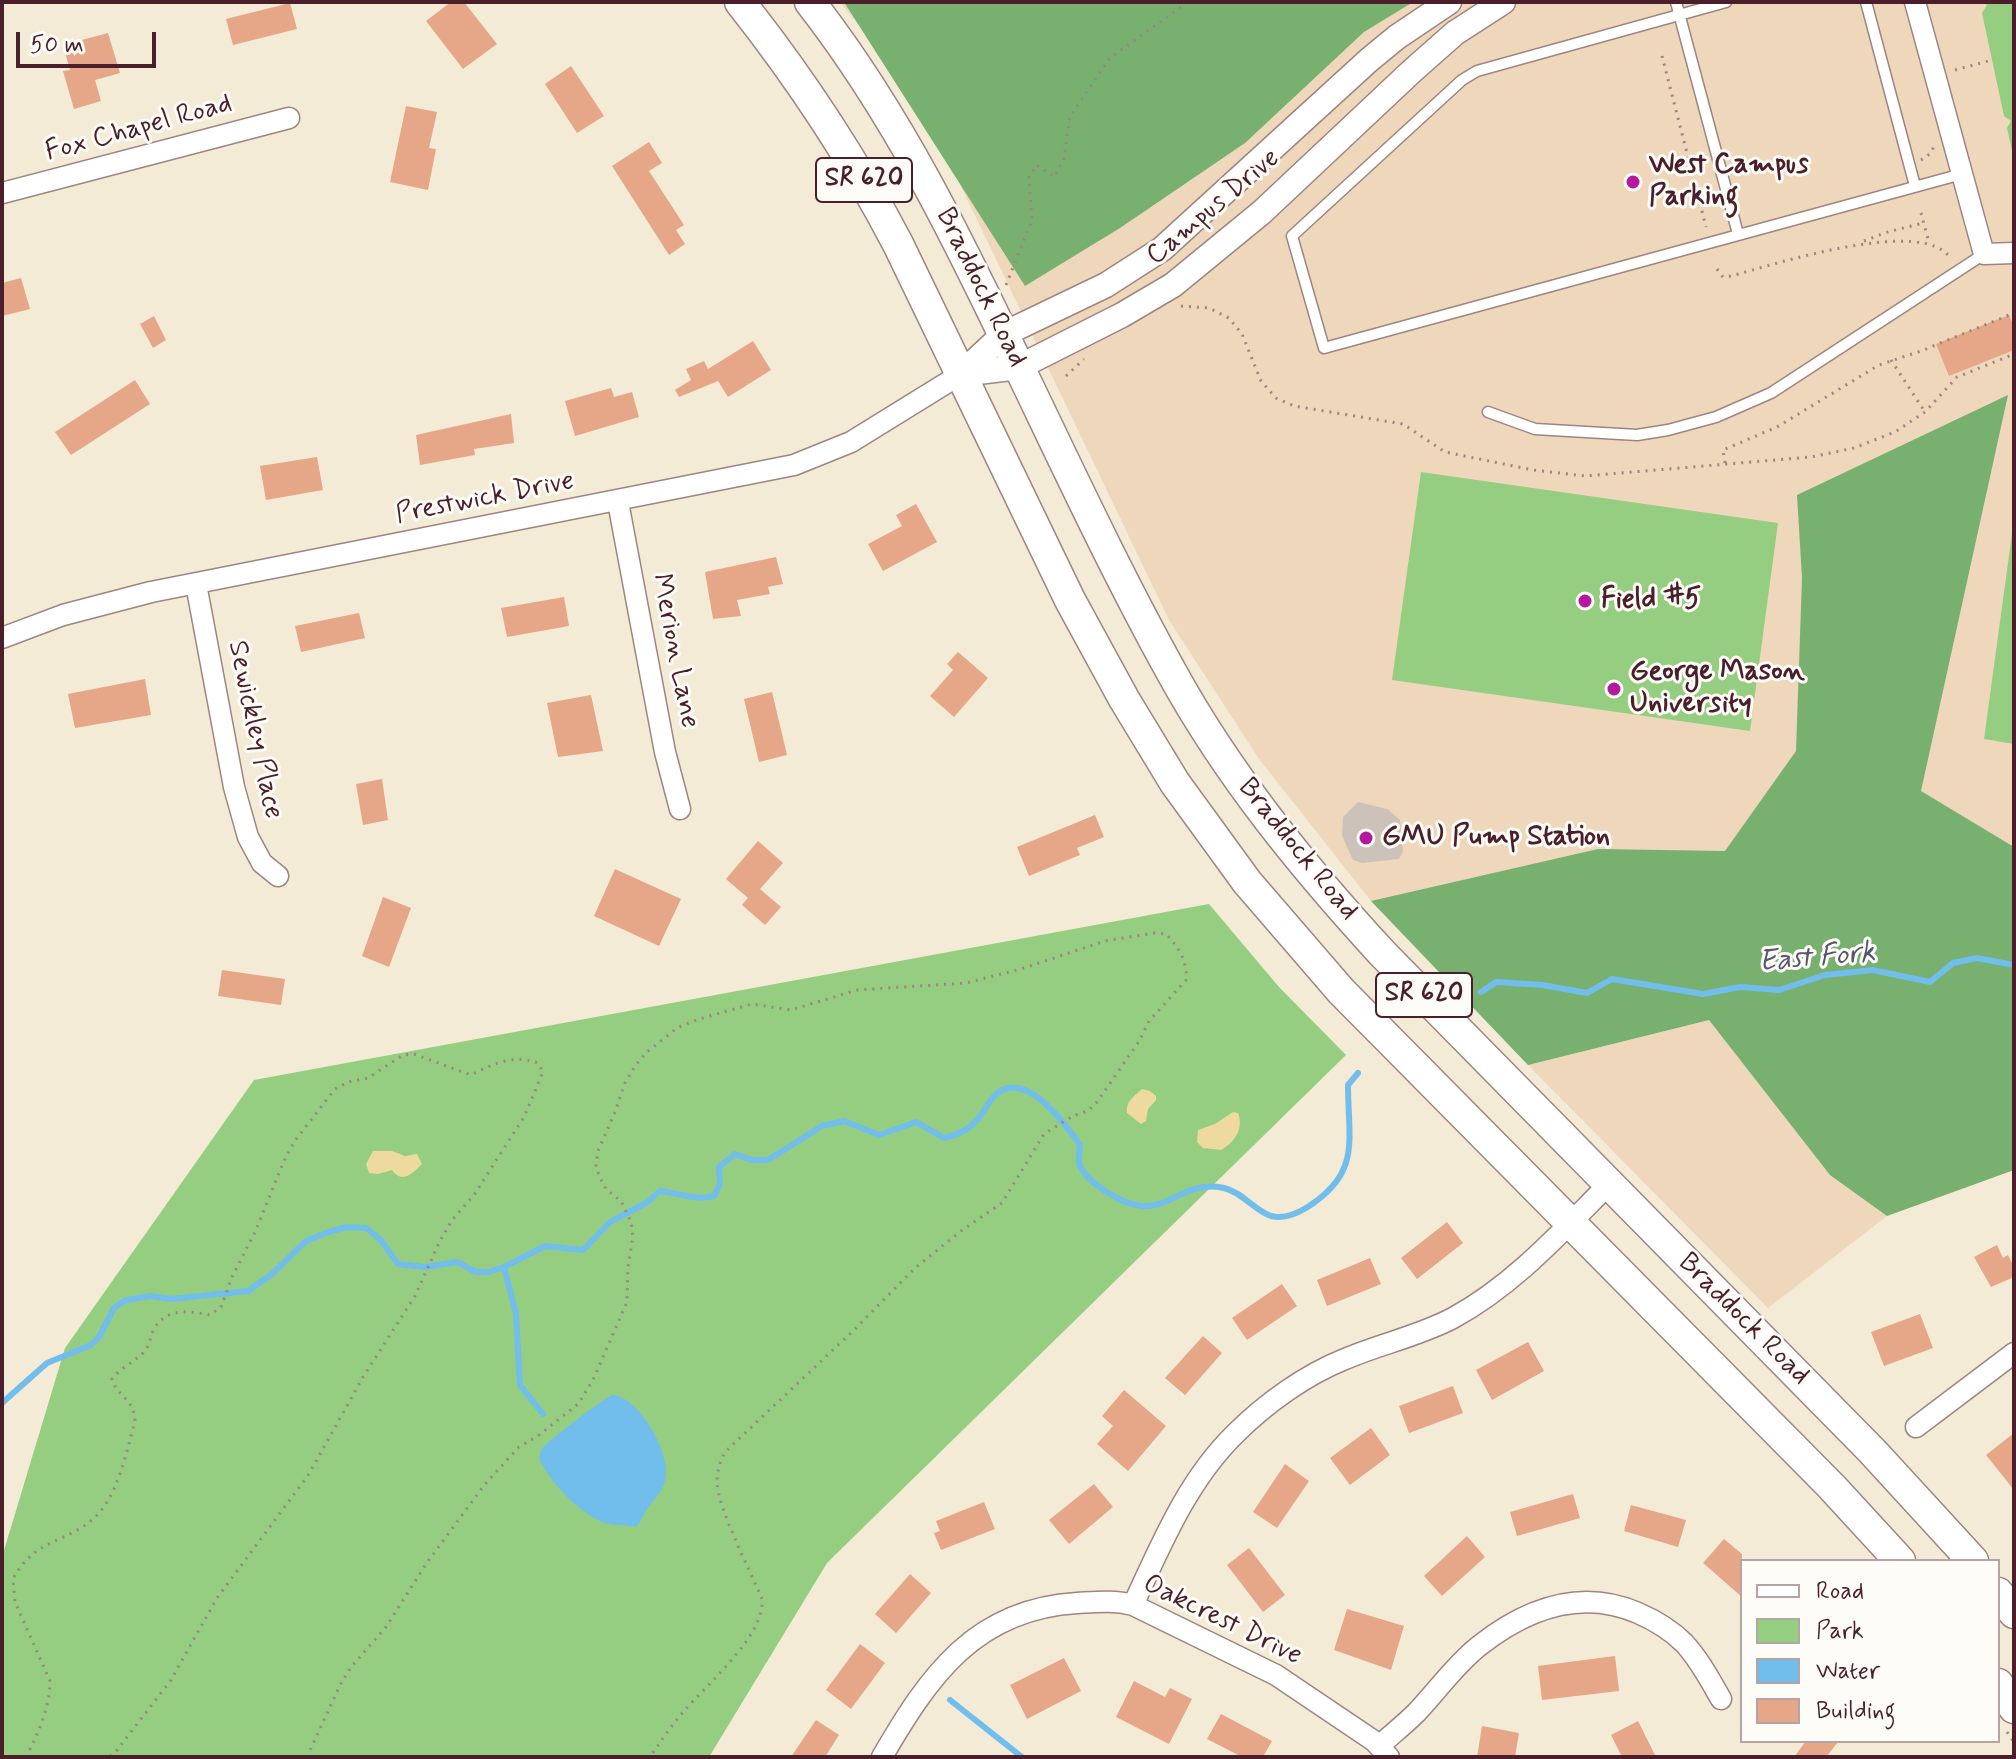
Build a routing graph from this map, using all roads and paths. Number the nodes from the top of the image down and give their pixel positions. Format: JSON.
{"nodes":[{"id":1,"x":740,"y":2,"type":"edge"},
{"id":2,"x":810,"y":2,"type":"edge"},
{"id":3,"x":1188,"y":2,"type":"edge"},
{"id":4,"x":1449,"y":2,"type":"edge"},
{"id":5,"x":1503,"y":2,"type":"edge"},
{"id":6,"x":1676,"y":2,"type":"edge"},
{"id":7,"x":1726,"y":2,"type":"edge"},
{"id":8,"x":1866,"y":2,"type":"edge"},
{"id":9,"x":1915,"y":2,"type":"edge"},
{"id":10,"x":1679,"y":14,"type":"junction"},
{"id":11,"x":1662,"y":56,"type":"dead end"},
{"id":12,"x":1992,"y":60,"type":"dead end"},
{"id":13,"x":1947,"y":73,"type":"dead end"},
{"id":14,"x":289,"y":118,"type":"dead end"},
{"id":15,"x":1962,"y":174,"type":"junction"},
{"id":16,"x":1915,"y":186,"type":"junction"},
{"id":17,"x":2,"y":193,"type":"edge"},
{"id":18,"x":1921,"y":213,"type":"dead end"},
{"id":19,"x":1923,"y":223,"type":"junction"},
{"id":20,"x":1707,"y":231,"type":"dead end"},
{"id":21,"x":1738,"y":234,"type":"junction"},
{"id":22,"x":1861,"y":243,"type":"junction"},
{"id":23,"x":1929,"y":243,"type":"junction"},
{"id":24,"x":2014,"y":253,"type":"edge"},
{"id":25,"x":1984,"y":254,"type":"junction"},
{"id":26,"x":1955,"y":265,"type":"dead end"},
{"id":27,"x":1717,"y":269,"type":"dead end"},
{"id":28,"x":1006,"y":286,"type":"dead end"},
{"id":29,"x":2014,"y":313,"type":"edge"},
{"id":30,"x":1004,"y":334,"type":"junction"},
{"id":31,"x":1891,"y":360,"type":"junction"},
{"id":32,"x":1019,"y":367,"type":"junction"},
{"id":33,"x":961,"y":374,"type":"junction"},
{"id":34,"x":1488,"y":412,"type":"dead end"},
{"id":35,"x":1925,"y":412,"type":"dead end"},
{"id":36,"x":1725,"y":463,"type":"dead end"},
{"id":37,"x":618,"y":502,"type":"junction"},
{"id":38,"x":196,"y":584,"type":"junction"},
{"id":39,"x":2,"y":638,"type":"edge"},
{"id":40,"x":680,"y":809,"type":"dead end"},
{"id":41,"x":278,"y":876,"type":"dead end"},
{"id":42,"x":1609,"y":1184,"type":"junction"},
{"id":43,"x":1571,"y":1222,"type":"junction"},
{"id":44,"x":2014,"y":1353,"type":"edge"},
{"id":45,"x":1916,"y":1427,"type":"dead end"},
{"id":46,"x":1898,"y":1559,"type":"edge"},
{"id":47,"x":1971,"y":1559,"type":"edge"},
{"id":48,"x":2000,"y":1596,"type":"edge"},
{"id":49,"x":1133,"y":1605,"type":"junction"},
{"id":50,"x":2014,"y":1613,"type":"edge"},
{"id":51,"x":2000,"y":1687,"type":"edge"},
{"id":52,"x":1721,"y":1699,"type":"dead end"},
{"id":53,"x":2014,"y":1708,"type":"edge"},
{"id":54,"x":1384,"y":1751,"type":"edge"},
{"id":55,"x":26,"y":1757,"type":"edge"},
{"id":56,"x":109,"y":1757,"type":"edge"},
{"id":57,"x":307,"y":1757,"type":"edge"},
{"id":58,"x":650,"y":1757,"type":"edge"},
{"id":59,"x":882,"y":1757,"type":"edge"}],
"edges":[{"from":1,"to":33,"type":"main road","name":"Braddock Road","number":"SR 620"},
{"from":2,"to":30,"type":"main road","name":"Braddock Road","number":"SR 620"},
{"from":3,"to":28,"type":"path"},
{"from":4,"to":30,"type":"street","name":"Campus Drive"},
{"from":5,"to":32,"type":"street","name":"Campus Drive"},
{"from":6,"to":10,"type":"lane"},
{"from":7,"to":10,"type":"lane"},
{"from":8,"to":16,"type":"lane"},
{"from":9,"to":15,"type":"street"},
{"from":10,"to":21,"type":"lane"},
{"from":10,"to":21,"type":"lane"},
{"from":11,"to":20,"type":"path"},
{"from":12,"to":13,"type":"path"},
{"from":14,"to":17,"type":"street","name":"Fox Chapel Road"},
{"from":15,"to":16,"type":"lane"},
{"from":15,"to":25,"type":"street"},
{"from":16,"to":21,"type":"lane"},
{"from":18,"to":19,"type":"path"},
{"from":19,"to":22,"type":"path"},
{"from":19,"to":23,"type":"path"},
{"from":22,"to":23,"type":"path"},
{"from":22,"to":27,"type":"path"},
{"from":23,"to":26,"type":"path"},
{"from":24,"to":25,"type":"street"},
{"from":25,"to":34,"type":"lane"},
{"from":29,"to":31,"type":"path"},
{"from":30,"to":32,"type":"main road","name":"Braddock Road","number":"SR 620"},
{"from":30,"to":33,"type":"street","name":"Campus Drive"},
{"from":31,"to":35,"type":"path"},
{"from":31,"to":36,"type":"path"},
{"from":32,"to":33,"type":"street","name":"Campus Drive"},
{"from":32,"to":42,"type":"main road","name":"Braddock Road","number":"SR 620"},
{"from":33,"to":37,"type":"street","name":"Prestwick Drive"},
{"from":33,"to":43,"type":"main road","name":"Braddock Road","number":"SR 620"},
{"from":37,"to":38,"type":"street","name":"Prestwick Drive"},
{"from":37,"to":40,"type":"street","name":"Merion Lane"},
{"from":38,"to":39,"type":"street","name":"Prestwick Drive"},
{"from":38,"to":41,"type":"street","name":"Sewickley Place"},
{"from":42,"to":43,"type":"street"},
{"from":42,"to":47,"type":"main road","name":"Braddock Road","number":"SR 620"},
{"from":43,"to":46,"type":"main road","name":"Braddock Road","number":"SR 620"},
{"from":43,"to":49,"type":"street"},
{"from":44,"to":45,"type":"street"},
{"from":48,"to":50,"type":"main road"},
{"from":49,"to":54,"type":"street","name":"Oakcrest Drive"},
{"from":49,"to":59,"type":"street","name":"Oakcrest Drive"},
{"from":51,"to":53,"type":"main road"},
{"from":52,"to":54,"type":"street"},
{"from":55,"to":56,"type":"path"},
{"from":57,"to":58,"type":"path"}]}
